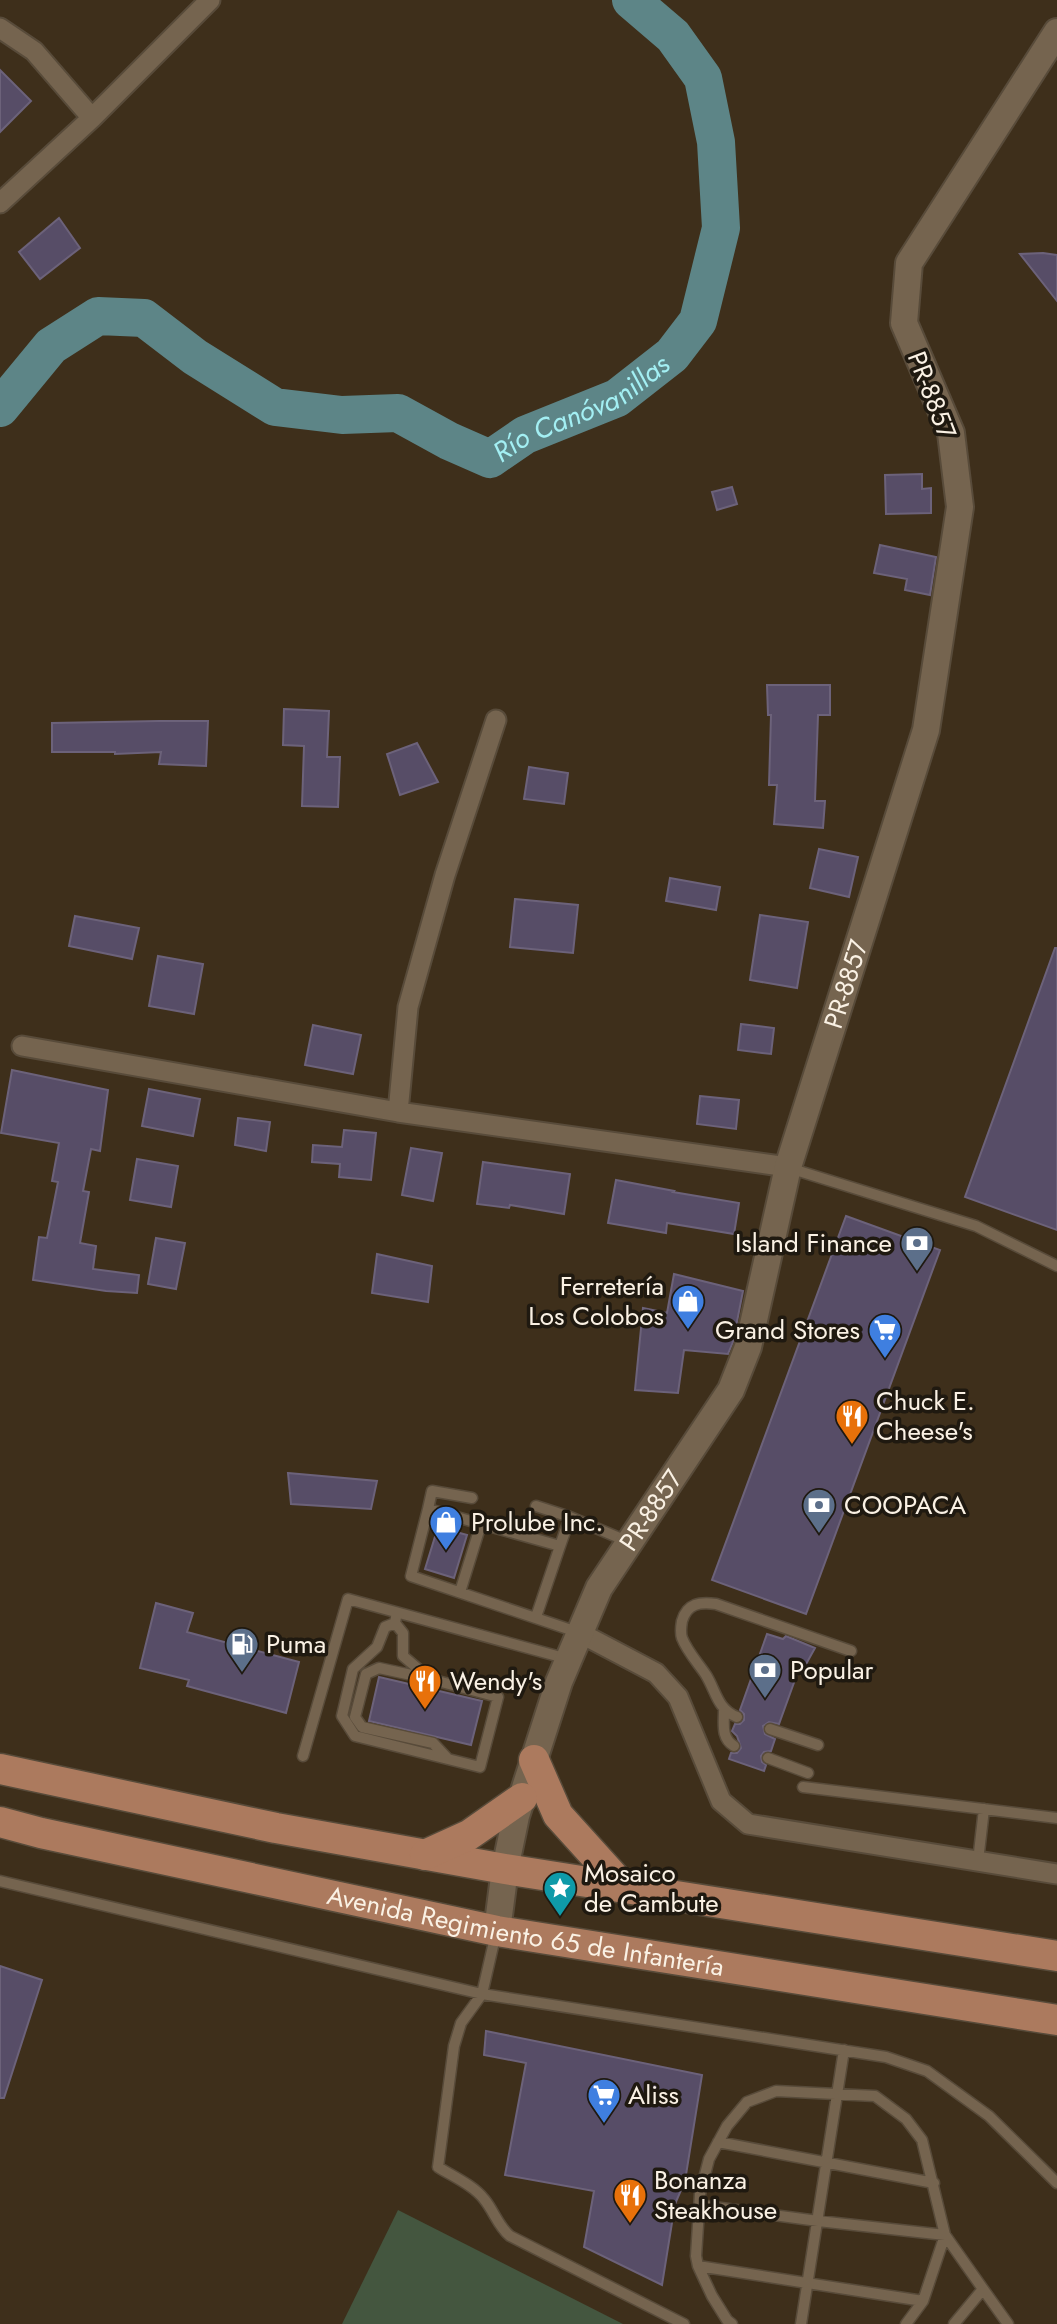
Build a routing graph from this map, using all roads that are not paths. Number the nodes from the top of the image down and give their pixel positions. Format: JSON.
{"nodes":[{"id":1,"x":210,"y":0,"type":"edge"},
{"id":2,"x":0,"y":28,"type":"edge"},
{"id":3,"x":1057,"y":32,"type":"edge"},
{"id":4,"x":92,"y":118,"type":"junction"},
{"id":5,"x":0,"y":203,"type":"edge"},
{"id":6,"x":496,"y":720,"type":"dead end"},
{"id":7,"x":22,"y":1046,"type":"dead end"},
{"id":8,"x":397,"y":1112,"type":"junction"},
{"id":9,"x":788,"y":1167,"type":"junction"},
{"id":10,"x":1057,"y":1266,"type":"edge"},
{"id":11,"x":472,"y":1498,"type":"dead end"},
{"id":12,"x":536,"y":1506,"type":"dead end"},
{"id":13,"x":428,"y":1509,"type":"junction"},
{"id":14,"x":570,"y":1517,"type":"junction"},
{"id":15,"x":481,"y":1524,"type":"junction"},
{"id":16,"x":630,"y":1542,"type":"junction"},
{"id":17,"x":560,"y":1546,"type":"junction"},
{"id":18,"x":460,"y":1592,"type":"junction"},
{"id":19,"x":536,"y":1617,"type":"junction"},
{"id":20,"x":396,"y":1618,"type":"junction"},
{"id":21,"x":580,"y":1633,"type":"junction"},
{"id":22,"x":851,"y":1651,"type":"dead end"},
{"id":23,"x":569,"y":1659,"type":"junction"},
{"id":24,"x":430,"y":1679,"type":"junction"},
{"id":25,"x":724,"y":1711,"type":"junction"},
{"id":26,"x":737,"y":1717,"type":"dead end"},
{"id":27,"x":770,"y":1729,"type":"dead end"},
{"id":28,"x":818,"y":1745,"type":"dead end"},
{"id":29,"x":734,"y":1746,"type":"dead end"},
{"id":30,"x":303,"y":1756,"type":"dead end"},
{"id":31,"x":446,"y":1758,"type":"junction"},
{"id":32,"x":768,"y":1758,"type":"dead end"},
{"id":33,"x":534,"y":1760,"type":"junction"},
{"id":34,"x":0,"y":1769,"type":"edge"},
{"id":35,"x":808,"y":1773,"type":"dead end"},
{"id":36,"x":803,"y":1787,"type":"dead end"},
{"id":37,"x":522,"y":1798,"type":"junction"},
{"id":38,"x":984,"y":1808,"type":"junction"},
{"id":39,"x":1057,"y":1818,"type":"edge"},
{"id":40,"x":0,"y":1822,"type":"edge"},
{"id":41,"x":425,"y":1855,"type":"junction"},
{"id":42,"x":978,"y":1861,"type":"junction"},
{"id":43,"x":505,"y":1869,"type":"junction"},
{"id":44,"x":1057,"y":1874,"type":"edge"},
{"id":45,"x":0,"y":1881,"type":"edge"},
{"id":46,"x":624,"y":1888,"type":"junction"},
{"id":47,"x":496,"y":1931,"type":"junction"},
{"id":48,"x":1057,"y":1956,"type":"edge"},
{"id":49,"x":482,"y":1994,"type":"junction"},
{"id":50,"x":1057,"y":2020,"type":"edge"},
{"id":51,"x":844,"y":2050,"type":"junction"},
{"id":52,"x":838,"y":2093,"type":"junction"},
{"id":53,"x":718,"y":2142,"type":"junction"},
{"id":54,"x":827,"y":2162,"type":"junction"},
{"id":55,"x":934,"y":2183,"type":"junction"},
{"id":56,"x":1057,"y":2183,"type":"edge"},
{"id":57,"x":699,"y":2205,"type":"junction"},
{"id":58,"x":818,"y":2221,"type":"junction"},
{"id":59,"x":946,"y":2235,"type":"junction"},
{"id":60,"x":698,"y":2266,"type":"junction"},
{"id":61,"x":808,"y":2282,"type":"junction"},
{"id":62,"x":983,"y":2289,"type":"junction"},
{"id":63,"x":923,"y":2301,"type":"junction"},
{"id":64,"x":684,"y":2324,"type":"edge"},
{"id":65,"x":732,"y":2324,"type":"edge"},
{"id":66,"x":801,"y":2324,"type":"edge"},
{"id":67,"x":906,"y":2324,"type":"edge"},
{"id":68,"x":954,"y":2324,"type":"edge"},
{"id":69,"x":1008,"y":2324,"type":"edge"}],
"edges":[{"from":1,"to":4,"type":"street"},
{"from":2,"to":4,"type":"street"},
{"from":3,"to":9,"type":"street","name":"PR-8857"},
{"from":4,"to":5,"type":"street"},
{"from":6,"to":8,"type":"street"},
{"from":7,"to":8,"type":"street"},
{"from":8,"to":9,"type":"street"},
{"from":9,"to":10,"type":"lane"},
{"from":9,"to":16,"type":"street","name":"PR-8857"},
{"from":11,"to":13,"type":"lane"},
{"from":12,"to":14,"type":"lane"},
{"from":13,"to":15,"type":"lane"},
{"from":13,"to":18,"type":"lane"},
{"from":14,"to":16,"type":"lane"},
{"from":14,"to":17,"type":"lane"},
{"from":15,"to":17,"type":"lane"},
{"from":15,"to":18,"type":"lane"},
{"from":16,"to":21,"type":"street","name":"PR-8857"},
{"from":17,"to":19,"type":"lane"},
{"from":18,"to":19,"type":"lane"},
{"from":19,"to":21,"type":"lane"},
{"from":20,"to":23,"type":"lane"},
{"from":20,"to":24,"type":"lane"},
{"from":20,"to":30,"type":"lane"},
{"from":20,"to":31,"type":"lane"},
{"from":21,"to":23,"type":"street","name":"PR-8857"},
{"from":21,"to":42,"type":"street"},
{"from":22,"to":25,"type":"lane"},
{"from":23,"to":33,"type":"street","name":"PR-8857"},
{"from":24,"to":31,"type":"lane"},
{"from":24,"to":31,"type":"lane"},
{"from":25,"to":26,"type":"lane"},
{"from":25,"to":29,"type":"lane"},
{"from":27,"to":28,"type":"lane"},
{"from":32,"to":35,"type":"lane"},
{"from":33,"to":37,"type":"street","name":"PR-8857"},
{"from":33,"to":46,"type":"main road"},
{"from":34,"to":41,"type":"main road"},
{"from":36,"to":38,"type":"lane"},
{"from":37,"to":41,"type":"main road"},
{"from":37,"to":43,"type":"street","name":"PR-8857"},
{"from":38,"to":39,"type":"lane"},
{"from":38,"to":42,"type":"lane"},
{"from":40,"to":47,"type":"main road","name":"Avenida Regimiento 65 de Infantería"},
{"from":41,"to":43,"type":"main road"},
{"from":42,"to":44,"type":"street"},
{"from":43,"to":46,"type":"main road"},
{"from":43,"to":47,"type":"street","name":"PR-8857"},
{"from":45,"to":49,"type":"lane"},
{"from":46,"to":48,"type":"main road"},
{"from":47,"to":49,"type":"lane"},
{"from":47,"to":50,"type":"main road","name":"Avenida Regimiento 65 de Infantería"},
{"from":49,"to":51,"type":"lane"},
{"from":49,"to":64,"type":"lane"},
{"from":51,"to":52,"type":"lane"},
{"from":51,"to":56,"type":"lane"},
{"from":52,"to":53,"type":"lane"},
{"from":52,"to":54,"type":"lane"},
{"from":52,"to":55,"type":"lane"},
{"from":53,"to":54,"type":"lane"},
{"from":53,"to":57,"type":"lane"},
{"from":54,"to":55,"type":"lane"},
{"from":54,"to":58,"type":"lane"},
{"from":55,"to":59,"type":"lane"},
{"from":57,"to":58,"type":"lane"},
{"from":57,"to":60,"type":"lane"},
{"from":58,"to":59,"type":"lane"},
{"from":58,"to":61,"type":"lane"},
{"from":59,"to":62,"type":"lane"},
{"from":59,"to":63,"type":"lane"},
{"from":60,"to":61,"type":"lane"},
{"from":60,"to":65,"type":"lane"},
{"from":61,"to":63,"type":"lane"},
{"from":61,"to":66,"type":"lane"},
{"from":62,"to":68,"type":"lane"},
{"from":62,"to":69,"type":"lane"},
{"from":63,"to":67,"type":"lane"}]}
